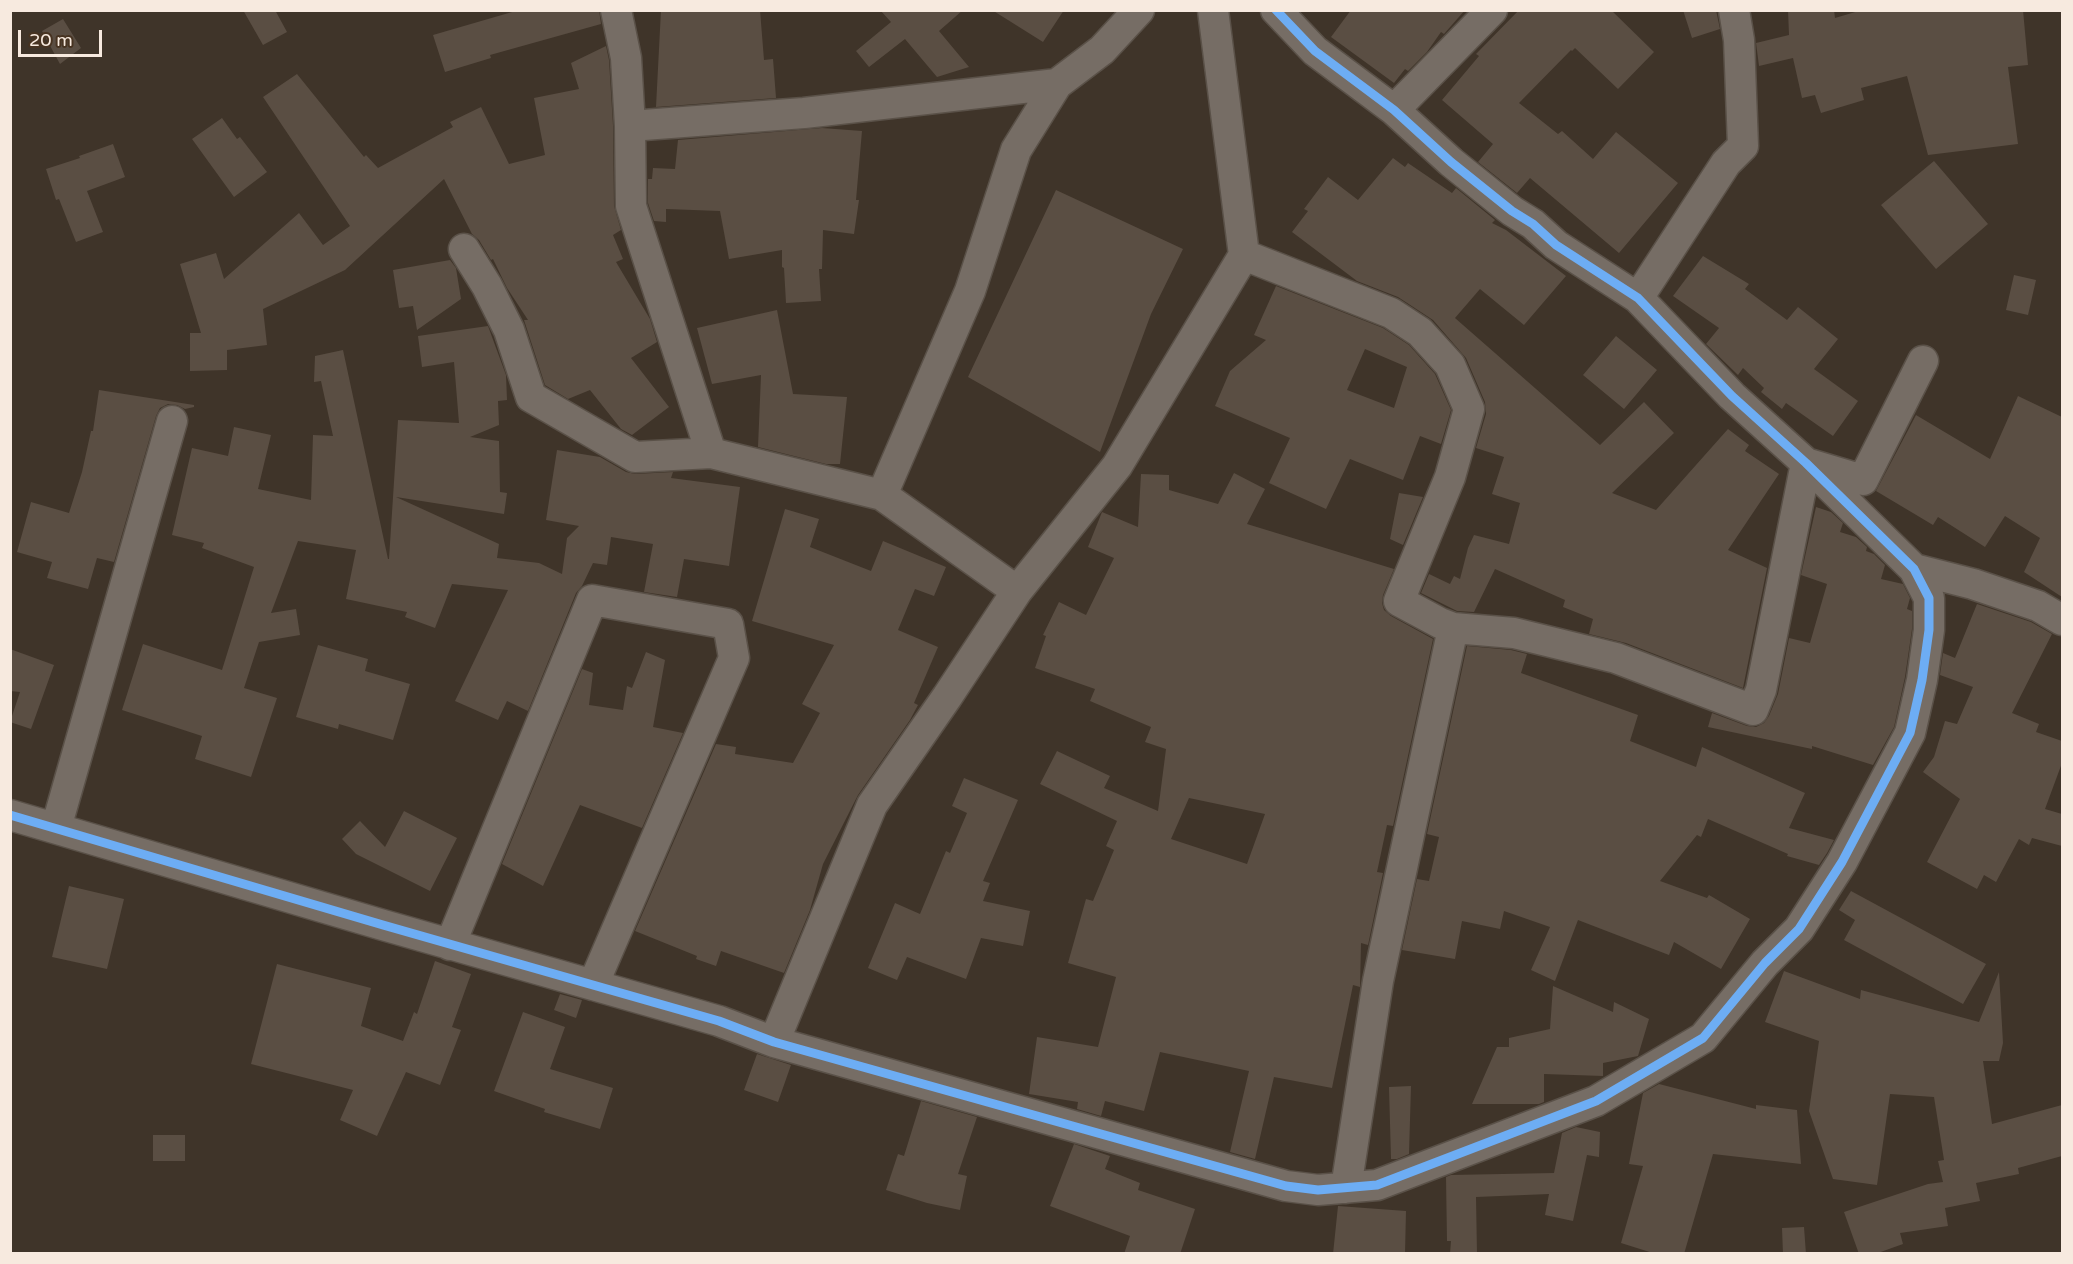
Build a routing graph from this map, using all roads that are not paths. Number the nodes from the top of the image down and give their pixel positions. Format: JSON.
{"nodes":[{"id":1,"x":616,"y":10,"type":"edge"},
{"id":2,"x":1139,"y":10,"type":"edge"},
{"id":3,"x":1213,"y":10,"type":"edge"},
{"id":4,"x":1276,"y":10,"type":"edge"},
{"id":5,"x":1492,"y":10,"type":"edge"},
{"id":6,"x":1734,"y":10,"type":"edge"},
{"id":7,"x":1058,"y":84,"type":"junction"},
{"id":8,"x":1394,"y":110,"type":"junction"},
{"id":9,"x":630,"y":126,"type":"junction"},
{"id":10,"x":464,"y":249,"type":"dead end"},
{"id":11,"x":1244,"y":255,"type":"junction"},
{"id":12,"x":1638,"y":298,"type":"junction"},
{"id":13,"x":1923,"y":361,"type":"dead end"},
{"id":14,"x":172,"y":422,"type":"dead end"},
{"id":15,"x":711,"y":453,"type":"junction"},
{"id":16,"x":1806,"y":463,"type":"junction"},
{"id":17,"x":882,"y":495,"type":"junction"},
{"id":18,"x":1914,"y":569,"type":"junction"},
{"id":19,"x":1017,"y":591,"type":"junction"},
{"id":20,"x":2062,"y":620,"type":"edge"},
{"id":21,"x":1453,"y":628,"type":"junction"},
{"id":22,"x":10,"y":815,"type":"edge"},
{"id":23,"x":56,"y":828,"type":"junction"},
{"id":24,"x":450,"y":945,"type":"junction"},
{"id":25,"x":593,"y":985,"type":"junction"},
{"id":26,"x":774,"y":1042,"type":"junction"},
{"id":27,"x":1346,"y":1188,"type":"junction"}],
"edges":[{"from":1,"to":9,"type":"street"},
{"from":2,"to":7,"type":"street"},
{"from":3,"to":11,"type":"street"},
{"from":4,"to":8,"type":"street"},
{"from":5,"to":8,"type":"street"},
{"from":6,"to":12,"type":"street"},
{"from":7,"to":9,"type":"street"},
{"from":7,"to":17,"type":"street"},
{"from":8,"to":12,"type":"street"},
{"from":9,"to":15,"type":"street"},
{"from":10,"to":15,"type":"street"},
{"from":11,"to":19,"type":"street"},
{"from":11,"to":21,"type":"street"},
{"from":12,"to":16,"type":"street"},
{"from":13,"to":16,"type":"street"},
{"from":14,"to":23,"type":"street"},
{"from":15,"to":17,"type":"street"},
{"from":16,"to":18,"type":"street"},
{"from":16,"to":21,"type":"street"},
{"from":17,"to":19,"type":"street"},
{"from":18,"to":20,"type":"street"},
{"from":18,"to":27,"type":"street"},
{"from":19,"to":26,"type":"street"},
{"from":21,"to":27,"type":"street"},
{"from":22,"to":23,"type":"street"},
{"from":23,"to":24,"type":"street"},
{"from":24,"to":25,"type":"street"},
{"from":24,"to":25,"type":"street"},
{"from":25,"to":26,"type":"street"},
{"from":26,"to":27,"type":"street"}]}
